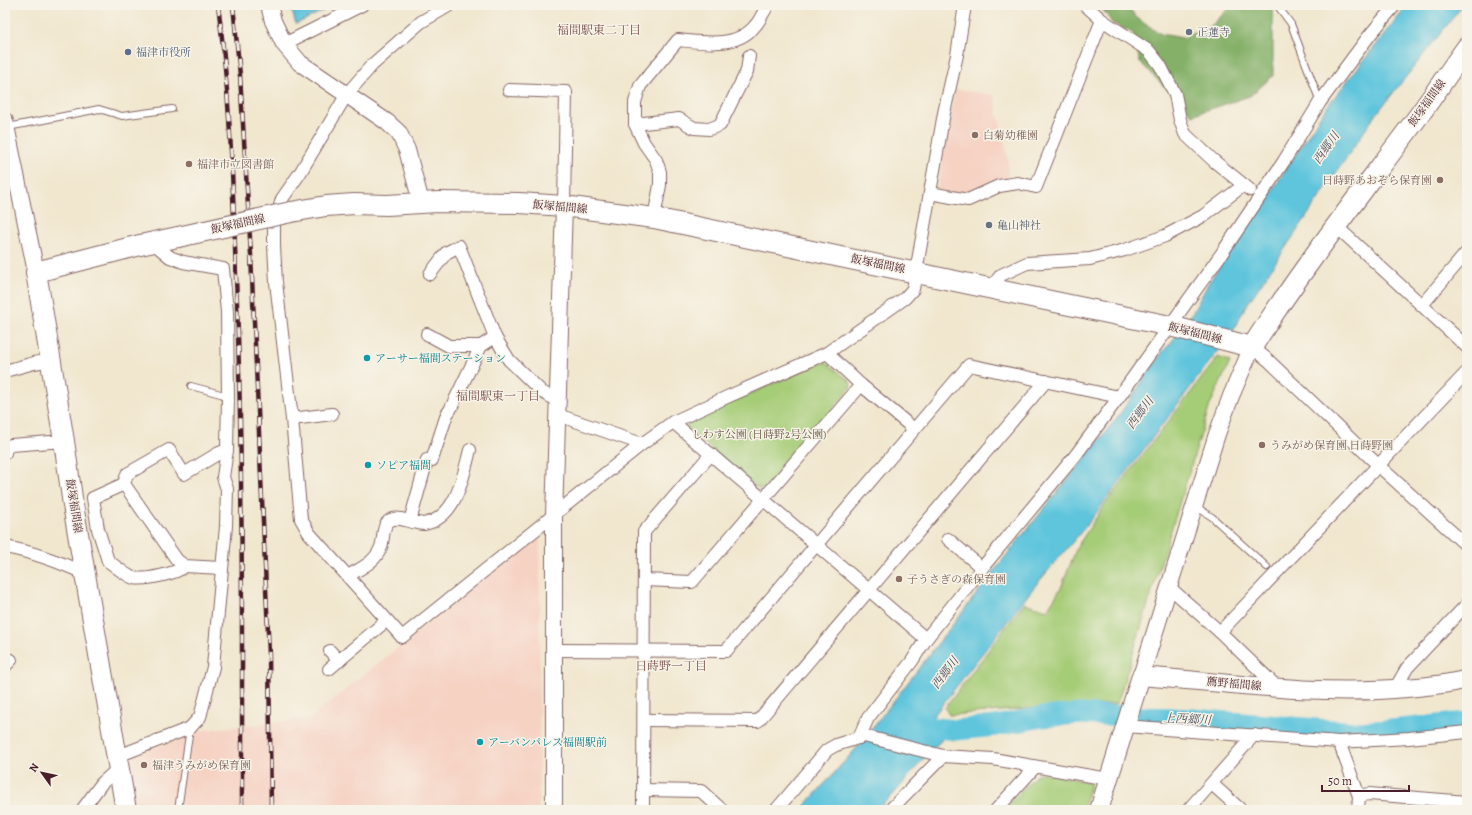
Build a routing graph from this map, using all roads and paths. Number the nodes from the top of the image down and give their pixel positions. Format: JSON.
{"nodes":[{"id":1,"x":269,"y":5,"type":"edge"},
{"id":2,"x":362,"y":5,"type":"edge"},
{"id":3,"x":450,"y":5,"type":"edge"},
{"id":4,"x":767,"y":5,"type":"edge"},
{"id":5,"x":965,"y":5,"type":"edge"},
{"id":6,"x":1085,"y":5,"type":"edge"},
{"id":7,"x":1277,"y":5,"type":"edge"},
{"id":8,"x":1394,"y":5,"type":"edge"},
{"id":9,"x":1102,"y":20,"type":"junction"},
{"id":10,"x":284,"y":44,"type":"junction"},
{"id":11,"x":1467,"y":46,"type":"edge"},
{"id":12,"x":749,"y":56,"type":"dead end"},
{"id":13,"x":509,"y":90,"type":"dead end"},
{"id":14,"x":347,"y":94,"type":"junction"},
{"id":15,"x":1320,"y":102,"type":"junction"},
{"id":16,"x":172,"y":109,"type":"dead end"},
{"id":17,"x":635,"y":124,"type":"junction"},
{"id":18,"x":5,"y":125,"type":"edge"},
{"id":19,"x":1244,"y":185,"type":"junction"},
{"id":20,"x":930,"y":193,"type":"junction"},
{"id":21,"x":1259,"y":196,"type":"junction"},
{"id":22,"x":421,"y":202,"type":"junction"},
{"id":23,"x":564,"y":206,"type":"junction"},
{"id":24,"x":654,"y":218,"type":"junction"},
{"id":25,"x":1336,"y":226,"type":"junction"},
{"id":26,"x":152,"y":242,"type":"junction"},
{"id":27,"x":1467,"y":252,"type":"edge"},
{"id":28,"x":36,"y":272,"type":"junction"},
{"id":29,"x":916,"y":272,"type":"junction"},
{"id":30,"x":430,"y":274,"type":"dead end"},
{"id":31,"x":991,"y":288,"type":"junction"},
{"id":32,"x":1422,"y":305,"type":"junction"},
{"id":33,"x":1174,"y":327,"type":"junction"},
{"id":34,"x":427,"y":334,"type":"dead end"},
{"id":35,"x":495,"y":337,"type":"junction"},
{"id":36,"x":480,"y":346,"type":"junction"},
{"id":37,"x":1252,"y":347,"type":"junction"},
{"id":38,"x":1467,"y":347,"type":"edge"},
{"id":39,"x":827,"y":353,"type":"junction"},
{"id":40,"x":51,"y":360,"type":"junction"},
{"id":41,"x":5,"y":369,"type":"edge"},
{"id":42,"x":1467,"y":372,"type":"edge"},
{"id":43,"x":1046,"y":381,"type":"junction"},
{"id":44,"x":861,"y":385,"type":"junction"},
{"id":45,"x":191,"y":386,"type":"dead end"},
{"id":46,"x":228,"y":396,"type":"junction"},
{"id":47,"x":1119,"y":397,"type":"junction"},
{"id":48,"x":558,"y":408,"type":"junction"},
{"id":49,"x":332,"y":414,"type":"dead end"},
{"id":50,"x":292,"y":419,"type":"junction"},
{"id":51,"x":673,"y":422,"type":"junction"},
{"id":52,"x":914,"y":429,"type":"junction"},
{"id":53,"x":64,"y":441,"type":"junction"},
{"id":54,"x":642,"y":444,"type":"junction"},
{"id":55,"x":227,"y":450,"type":"junction"},
{"id":56,"x":470,"y":450,"type":"dead end"},
{"id":57,"x":5,"y":453,"type":"edge"},
{"id":58,"x":711,"y":454,"type":"junction"},
{"id":59,"x":1379,"y":466,"type":"junction"},
{"id":60,"x":124,"y":484,"type":"junction"},
{"id":61,"x":764,"y":499,"type":"junction"},
{"id":62,"x":1195,"y":506,"type":"junction"},
{"id":63,"x":554,"y":516,"type":"junction"},
{"id":64,"x":410,"y":521,"type":"junction"},
{"id":65,"x":948,"y":540,"type":"dead end"},
{"id":66,"x":816,"y":544,"type":"junction"},
{"id":67,"x":1467,"y":546,"type":"edge"},
{"id":68,"x":5,"y":547,"type":"edge"},
{"id":69,"x":185,"y":566,"type":"junction"},
{"id":70,"x":1267,"y":567,"type":"dead end"},
{"id":71,"x":222,"y":568,"type":"junction"},
{"id":72,"x":982,"y":568,"type":"junction"},
{"id":73,"x":86,"y":574,"type":"junction"},
{"id":74,"x":348,"y":576,"type":"junction"},
{"id":75,"x":644,"y":580,"type":"junction"},
{"id":76,"x":1169,"y":588,"type":"junction"},
{"id":77,"x":869,"y":590,"type":"junction"},
{"id":78,"x":1467,"y":604,"type":"edge"},
{"id":79,"x":386,"y":621,"type":"junction"},
{"id":80,"x":1220,"y":632,"type":"junction"},
{"id":81,"x":926,"y":639,"type":"junction"},
{"id":82,"x":555,"y":650,"type":"junction"},
{"id":83,"x":644,"y":650,"type":"junction"},
{"id":84,"x":330,"y":651,"type":"dead end"},
{"id":85,"x":1141,"y":676,"type":"junction"},
{"id":86,"x":1467,"y":679,"type":"edge"},
{"id":87,"x":1277,"y":687,"type":"junction"},
{"id":88,"x":1395,"y":689,"type":"junction"},
{"id":89,"x":644,"y":720,"type":"junction"},
{"id":90,"x":1126,"y":723,"type":"junction"},
{"id":91,"x":190,"y":728,"type":"junction"},
{"id":92,"x":1467,"y":732,"type":"edge"},
{"id":93,"x":1254,"y":735,"type":"junction"},
{"id":94,"x":861,"y":737,"type":"junction"},
{"id":95,"x":1338,"y":742,"type":"junction"},
{"id":96,"x":943,"y":756,"type":"junction"},
{"id":97,"x":118,"y":762,"type":"junction"},
{"id":98,"x":1035,"y":767,"type":"junction"},
{"id":99,"x":1108,"y":779,"type":"junction"},
{"id":100,"x":1212,"y":784,"type":"junction"},
{"id":101,"x":643,"y":790,"type":"junction"},
{"id":102,"x":1359,"y":796,"type":"junction"},
{"id":103,"x":1467,"y":802,"type":"edge"},
{"id":104,"x":82,"y":810,"type":"edge"},
{"id":105,"x":126,"y":810,"type":"edge"},
{"id":106,"x":178,"y":810,"type":"edge"},
{"id":107,"x":554,"y":810,"type":"edge"},
{"id":108,"x":643,"y":810,"type":"edge"},
{"id":109,"x":722,"y":810,"type":"edge"},
{"id":110,"x":776,"y":810,"type":"edge"},
{"id":111,"x":890,"y":810,"type":"edge"},
{"id":112,"x":996,"y":810,"type":"edge"},
{"id":113,"x":1099,"y":810,"type":"edge"},
{"id":114,"x":1188,"y":810,"type":"edge"},
{"id":115,"x":1241,"y":810,"type":"edge"},
{"id":116,"x":1358,"y":810,"type":"edge"}],
"edges":[{"from":1,"to":10,"type":"street"},
{"from":2,"to":10,"type":"street"},
{"from":3,"to":14,"type":"street"},
{"from":4,"to":17,"type":"street"},
{"from":5,"to":20,"type":"street"},
{"from":6,"to":9,"type":"street"},
{"from":7,"to":15,"type":"lane"},
{"from":8,"to":15,"type":"street"},
{"from":9,"to":19,"type":"street"},
{"from":9,"to":20,"type":"street"},
{"from":10,"to":14,"type":"street"},
{"from":11,"to":25,"type":"main road","name":"飯塚福間線"},
{"from":12,"to":17,"type":"street"},
{"from":13,"to":23,"type":"street"},
{"from":14,"to":22,"type":"street"},
{"from":14,"to":50,"type":"street"},
{"from":15,"to":21,"type":"street"},
{"from":16,"to":18,"type":"lane"},
{"from":17,"to":24,"type":"street"},
{"from":18,"to":28,"type":"street"},
{"from":19,"to":21,"type":"street"},
{"from":19,"to":31,"type":"street"},
{"from":20,"to":29,"type":"street"},
{"from":21,"to":33,"type":"street"},
{"from":22,"to":23,"type":"main road","name":"飯塚福間線"},
{"from":22,"to":26,"type":"main road","name":"飯塚福間線","bridge":true},
{"from":23,"to":24,"type":"main road","name":"飯塚福間線"},
{"from":23,"to":48,"type":"street"},
{"from":24,"to":29,"type":"main road","name":"飯塚福間線"},
{"from":25,"to":32,"type":"street"},
{"from":25,"to":37,"type":"main road","name":"飯塚福間線"},
{"from":26,"to":28,"type":"main road","name":"飯塚福間線"},
{"from":26,"to":46,"type":"street"},
{"from":27,"to":32,"type":"street"},
{"from":28,"to":40,"type":"main road","name":"飯塚福間線"},
{"from":29,"to":31,"type":"main road","name":"飯塚福間線"},
{"from":29,"to":39,"type":"street"},
{"from":30,"to":35,"type":"street"},
{"from":31,"to":33,"type":"main road","name":"飯塚福間線"},
{"from":32,"to":38,"type":"street"},
{"from":33,"to":37,"type":"main road","name":"飯塚福間線"},
{"from":33,"to":47,"type":"street"},
{"from":34,"to":36,"type":"street"},
{"from":35,"to":36,"type":"street"},
{"from":35,"to":48,"type":"street"},
{"from":36,"to":64,"type":"street"},
{"from":37,"to":59,"type":"street"},
{"from":37,"to":62,"type":"street"},
{"from":39,"to":44,"type":"street"},
{"from":39,"to":51,"type":"street"},
{"from":40,"to":41,"type":"street"},
{"from":40,"to":53,"type":"main road","name":"飯塚福間線"},
{"from":42,"to":59,"type":"street"},
{"from":43,"to":47,"type":"street"},
{"from":43,"to":52,"type":"street"},
{"from":43,"to":77,"type":"street"},
{"from":44,"to":52,"type":"street"},
{"from":44,"to":61,"type":"street"},
{"from":45,"to":46,"type":"lane"},
{"from":46,"to":55,"type":"street"},
{"from":47,"to":72,"type":"street"},
{"from":48,"to":54,"type":"street"},
{"from":48,"to":63,"type":"street"},
{"from":49,"to":50,"type":"street"},
{"from":50,"to":74,"type":"street"},
{"from":51,"to":54,"type":"street"},
{"from":51,"to":58,"type":"street"},
{"from":52,"to":66,"type":"street"},
{"from":53,"to":57,"type":"street"},
{"from":53,"to":73,"type":"main road","name":"飯塚福間線"},
{"from":54,"to":63,"type":"street"},
{"from":55,"to":60,"type":"street"},
{"from":55,"to":71,"type":"street"},
{"from":56,"to":64,"type":"street"},
{"from":58,"to":61,"type":"street"},
{"from":58,"to":75,"type":"street"},
{"from":59,"to":67,"type":"street"},
{"from":59,"to":80,"type":"street"},
{"from":60,"to":69,"type":"street"},
{"from":60,"to":69,"type":"street"},
{"from":61,"to":66,"type":"street"},
{"from":61,"to":75,"type":"street"},
{"from":62,"to":70,"type":"lane"},
{"from":62,"to":76,"type":"street"},
{"from":63,"to":79,"type":"street"},
{"from":63,"to":82,"type":"street"},
{"from":64,"to":74,"type":"street"},
{"from":65,"to":72,"type":"street"},
{"from":66,"to":77,"type":"street"},
{"from":66,"to":83,"type":"street"},
{"from":68,"to":73,"type":"street"},
{"from":69,"to":71,"type":"street"},
{"from":71,"to":91,"type":"street"},
{"from":72,"to":81,"type":"street"},
{"from":73,"to":97,"type":"main road","name":"飯塚福間線"},
{"from":74,"to":79,"type":"street"},
{"from":75,"to":83,"type":"street"},
{"from":76,"to":80,"type":"street"},
{"from":76,"to":85,"type":"street"},
{"from":77,"to":81,"type":"street"},
{"from":77,"to":89,"type":"street"},
{"from":78,"to":88,"type":"street"},
{"from":79,"to":84,"type":"street"},
{"from":80,"to":87,"type":"street"},
{"from":81,"to":94,"type":"street"},
{"from":82,"to":83,"type":"street"},
{"from":82,"to":107,"type":"street"},
{"from":83,"to":89,"type":"street"},
{"from":85,"to":87,"type":"main road","name":"薦野福間線"},
{"from":85,"to":90,"type":"main road"},
{"from":86,"to":88,"type":"main road","name":"薦野福間線"},
{"from":87,"to":88,"type":"main road","name":"薦野福間線"},
{"from":89,"to":101,"type":"street"},
{"from":90,"to":93,"type":"street"},
{"from":90,"to":99,"type":"main road"},
{"from":91,"to":97,"type":"street"},
{"from":91,"to":106,"type":"lane"},
{"from":92,"to":95,"type":"street"},
{"from":93,"to":95,"type":"street"},
{"from":93,"to":100,"type":"street"},
{"from":94,"to":96,"type":"street"},
{"from":94,"to":110,"type":"street"},
{"from":95,"to":102,"type":"street"},
{"from":96,"to":98,"type":"street"},
{"from":96,"to":111,"type":"street"},
{"from":97,"to":104,"type":"street"},
{"from":97,"to":105,"type":"main road","name":"飯塚福間線"},
{"from":98,"to":99,"type":"street"},
{"from":98,"to":112,"type":"street"},
{"from":99,"to":113,"type":"main road"},
{"from":100,"to":114,"type":"street"},
{"from":100,"to":115,"type":"street"},
{"from":101,"to":108,"type":"street"},
{"from":101,"to":109,"type":"street"},
{"from":102,"to":103,"type":"street"},
{"from":102,"to":116,"type":"street"}]}
